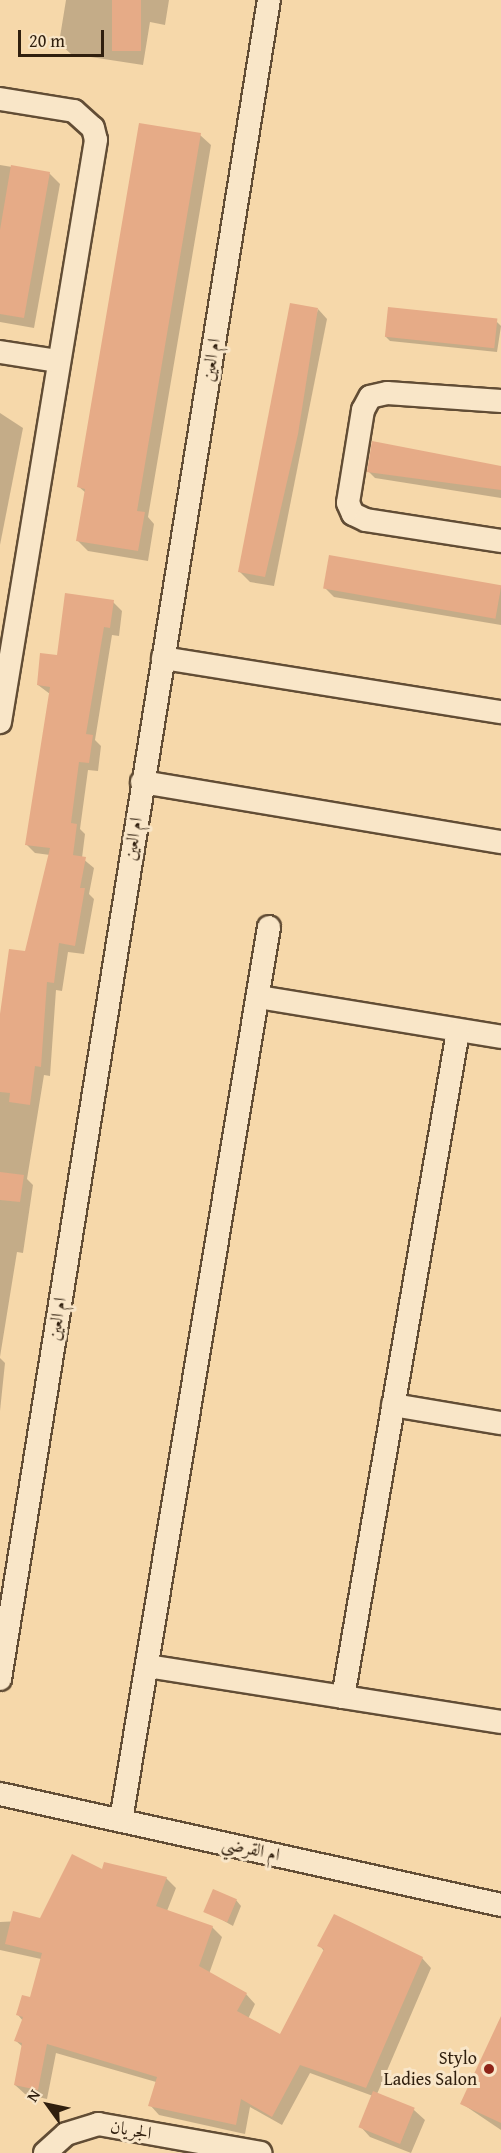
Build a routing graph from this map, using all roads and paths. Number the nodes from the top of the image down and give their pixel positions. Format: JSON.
{"nodes":[{"id":1,"x":268,"y":0,"type":"edge"},
{"id":2,"x":0,"y":99,"type":"edge"},
{"id":3,"x":0,"y":352,"type":"edge"},
{"id":4,"x":58,"y":361,"type":"junction"},
{"id":5,"x":501,"y":401,"type":"edge"},
{"id":6,"x":501,"y":542,"type":"edge"},
{"id":7,"x":163,"y":658,"type":"junction"},
{"id":8,"x":501,"y":712,"type":"edge"},
{"id":9,"x":0,"y":722,"type":"edge"},
{"id":10,"x":142,"y":782,"type":"junction"},
{"id":11,"x":501,"y":842,"type":"edge"},
{"id":12,"x":269,"y":927,"type":"dead end"},
{"id":13,"x":258,"y":997,"type":"junction"},
{"id":14,"x":458,"y":1031,"type":"junction"},
{"id":15,"x":501,"y":1037,"type":"edge"},
{"id":16,"x":393,"y":1405,"type":"junction"},
{"id":17,"x":501,"y":1423,"type":"edge"},
{"id":18,"x":148,"y":1666,"type":"junction"},
{"id":19,"x":0,"y":1679,"type":"edge"},
{"id":20,"x":343,"y":1697,"type":"junction"},
{"id":21,"x":501,"y":1722,"type":"edge"},
{"id":22,"x":0,"y":1794,"type":"edge"},
{"id":23,"x":121,"y":1820,"type":"junction"},
{"id":24,"x":501,"y":1905,"type":"edge"},
{"id":25,"x":45,"y":2153,"type":"edge"},
{"id":26,"x":260,"y":2153,"type":"edge"}],
"edges":[{"from":1,"to":7,"type":"street","name":"ام العين"},
{"from":2,"to":4,"type":"street"},
{"from":3,"to":4,"type":"street"},
{"from":4,"to":9,"type":"street"},
{"from":5,"to":6,"type":"street"},
{"from":7,"to":8,"type":"street"},
{"from":7,"to":10,"type":"street","name":"ام العين"},
{"from":10,"to":11,"type":"street"},
{"from":10,"to":19,"type":"street","name":"ام العين"},
{"from":12,"to":13,"type":"street"},
{"from":13,"to":14,"type":"street"},
{"from":13,"to":18,"type":"street"},
{"from":14,"to":15,"type":"street"},
{"from":14,"to":16,"type":"street"},
{"from":16,"to":17,"type":"street"},
{"from":16,"to":20,"type":"street"},
{"from":18,"to":20,"type":"street"},
{"from":18,"to":23,"type":"street"},
{"from":20,"to":21,"type":"street"},
{"from":22,"to":23,"type":"street","name":"ام القرضي"},
{"from":23,"to":24,"type":"street","name":"ام القرضي"},
{"from":25,"to":26,"type":"street","name":"الجريان"}]}
